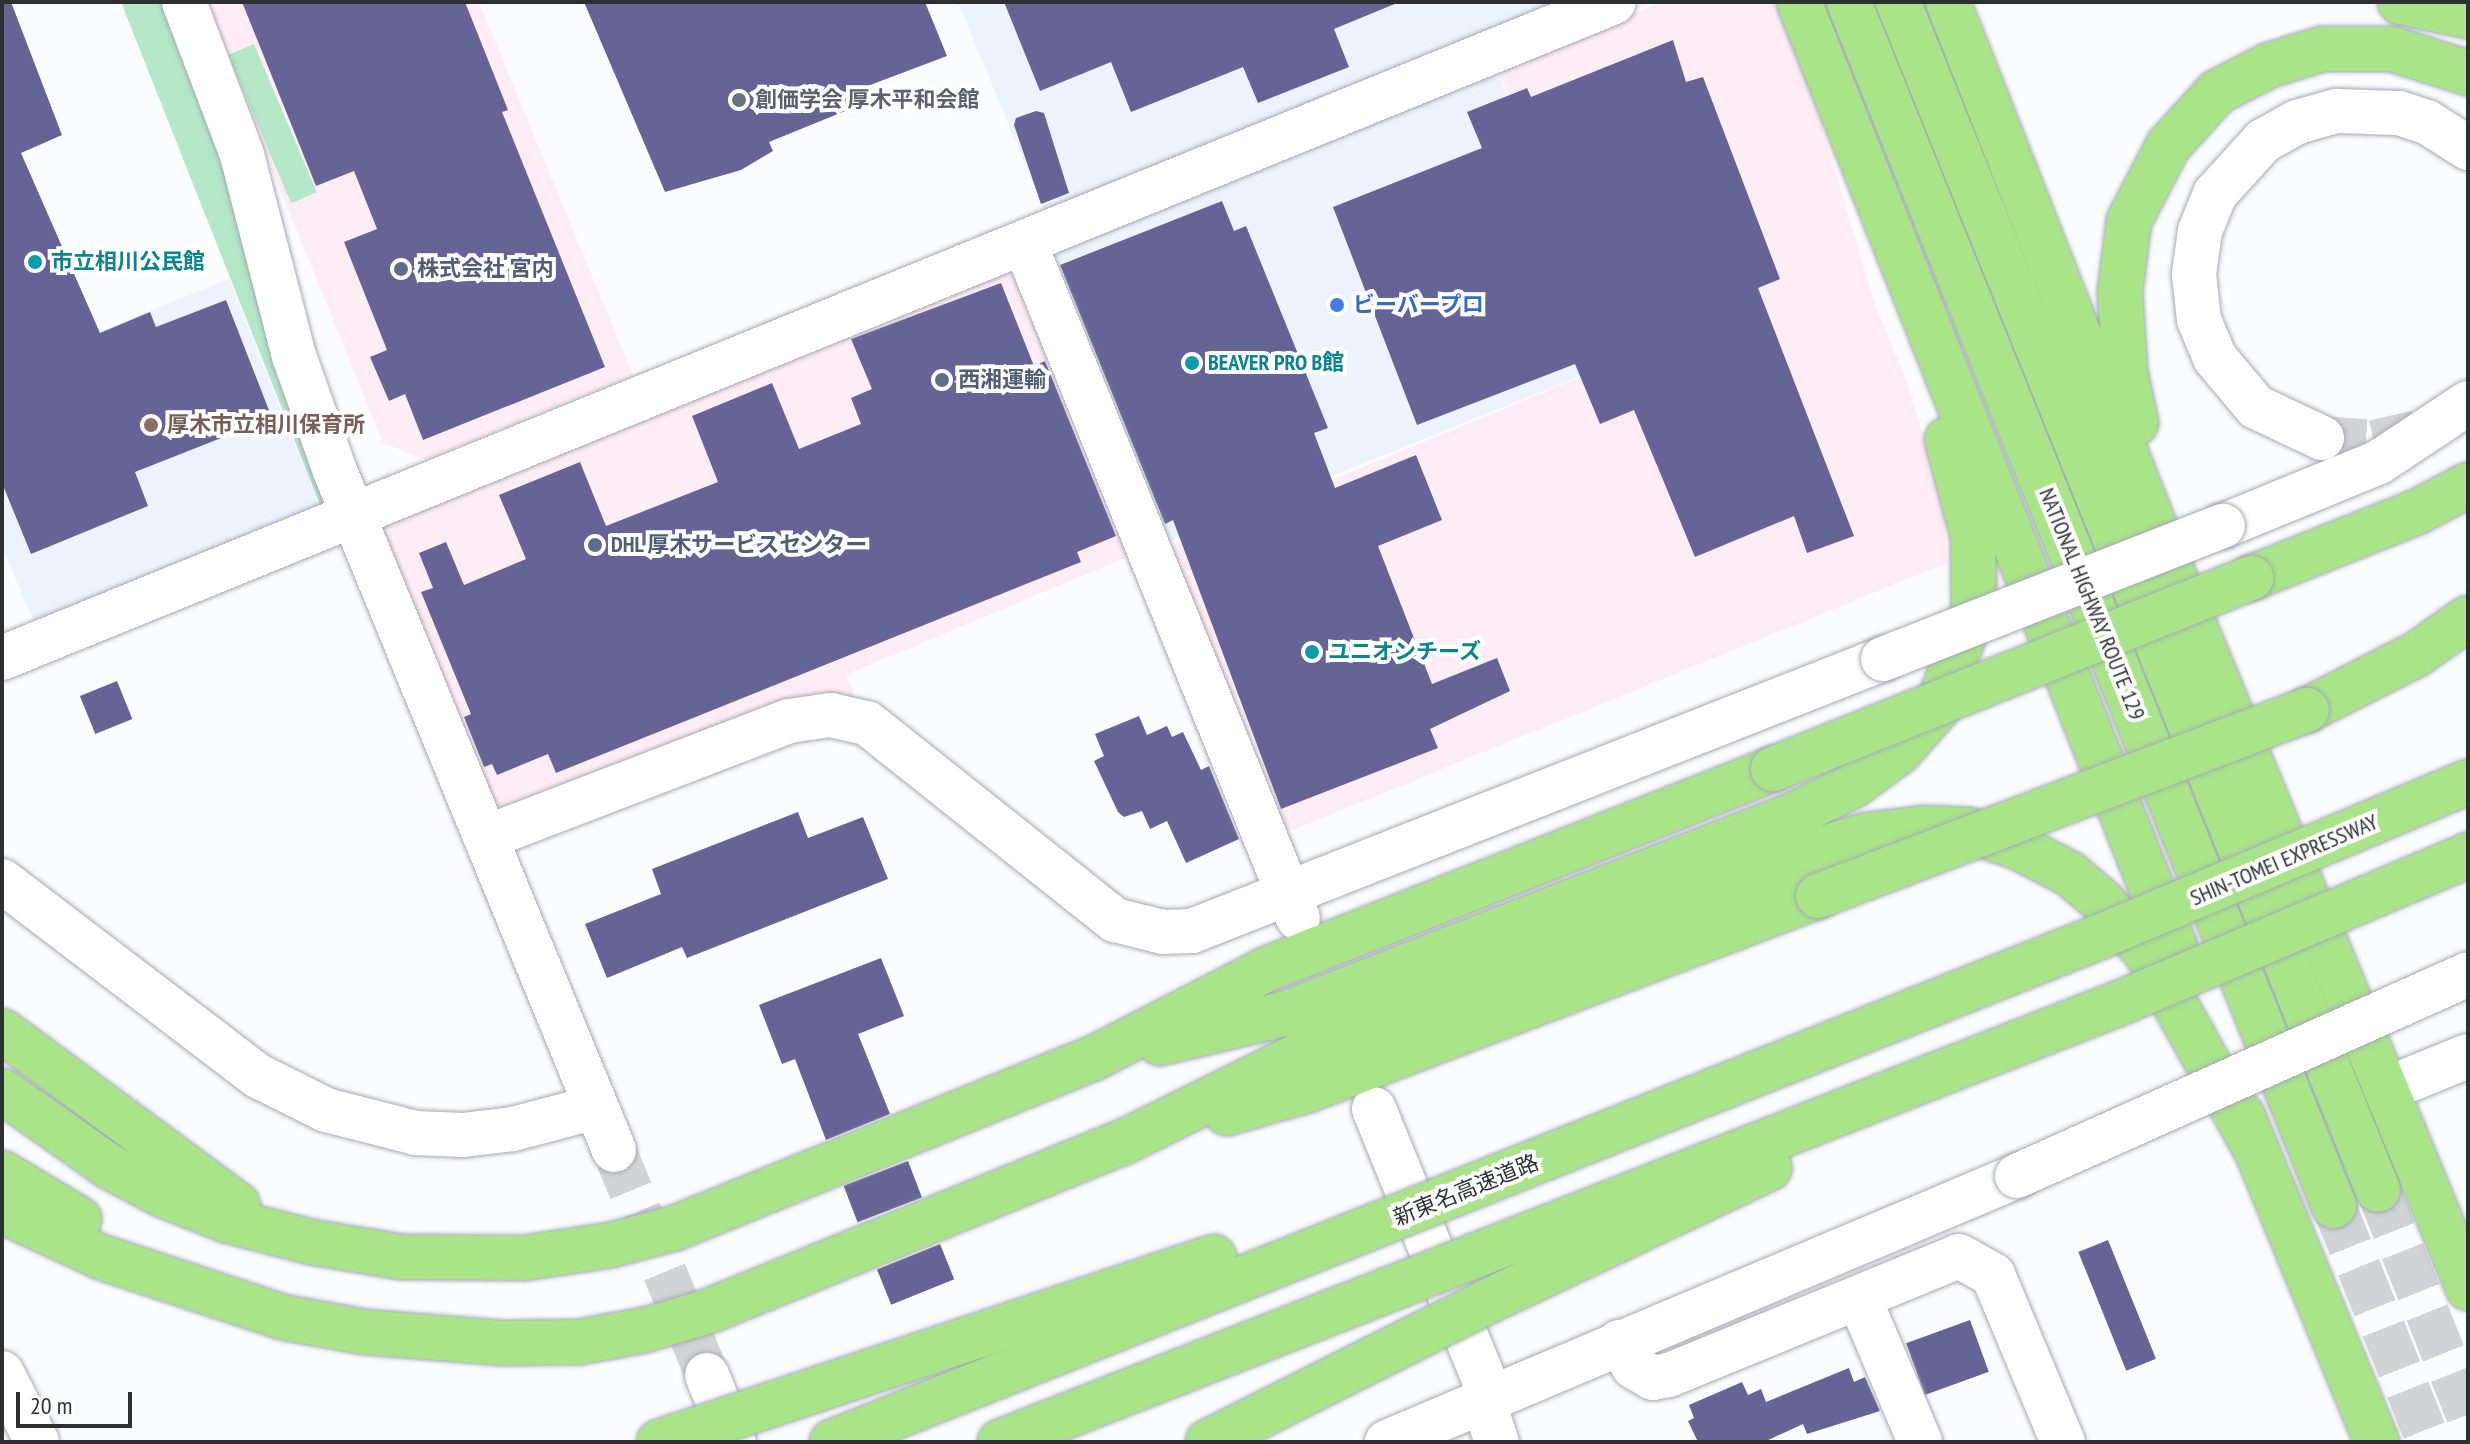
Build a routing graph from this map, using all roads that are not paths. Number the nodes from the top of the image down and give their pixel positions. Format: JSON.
{"nodes":[{"id":1,"x":184,"y":2,"type":"edge"},
{"id":2,"x":1614,"y":2,"type":"edge"},
{"id":3,"x":1799,"y":2,"type":"edge"},
{"id":4,"x":1849,"y":2,"type":"edge"},
{"id":5,"x":1898,"y":2,"type":"edge"},
{"id":6,"x":1948,"y":2,"type":"edge"},
{"id":7,"x":2400,"y":2,"type":"edge"},
{"id":8,"x":2468,"y":16,"type":"edge"},
{"id":9,"x":2468,"y":73,"type":"edge"},
{"id":10,"x":2468,"y":148,"type":"edge"},
{"id":11,"x":1872,"y":190,"type":"junction"},
{"id":12,"x":1025,"y":244,"type":"junction"},
{"id":13,"x":2468,"y":403,"type":"edge"},
{"id":14,"x":2322,"y":438,"type":"tunnel mouth"},
{"id":15,"x":2468,"y":485,"type":"edge"},
{"id":16,"x":352,"y":512,"type":"junction"},
{"id":17,"x":2180,"y":591,"type":"junction"},
{"id":18,"x":2468,"y":618,"type":"edge"},
{"id":19,"x":2,"y":658,"type":"edge"},
{"id":20,"x":2468,"y":782,"type":"edge"},
{"id":21,"x":487,"y":837,"type":"junction"},
{"id":22,"x":2468,"y":855,"type":"edge"},
{"id":23,"x":2,"y":881,"type":"edge"},
{"id":24,"x":1293,"y":907,"type":"junction"},
{"id":25,"x":2099,"y":937,"type":"junction"},
{"id":26,"x":2468,"y":974,"type":"edge"},
{"id":27,"x":2127,"y":1000,"type":"junction"},
{"id":28,"x":2,"y":1031,"type":"edge"},
{"id":29,"x":2468,"y":1056,"type":"edge"},
{"id":30,"x":1092,"y":1059,"type":"junction"},
{"id":31,"x":2389,"y":1088,"type":"junction"},
{"id":32,"x":2,"y":1091,"type":"edge"},
{"id":33,"x":596,"y":1107,"type":"junction"},
{"id":34,"x":1374,"y":1109,"type":"dead end"},
{"id":35,"x":1124,"y":1142,"type":"junction"},
{"id":36,"x":2253,"y":1144,"type":"junction"},
{"id":37,"x":614,"y":1150,"type":"tunnel mouth"},
{"id":38,"x":2,"y":1173,"type":"edge"},
{"id":39,"x":2378,"y":1190,"type":"tunnel mouth"},
{"id":40,"x":2334,"y":1206,"type":"tunnel mouth"},
{"id":41,"x":2,"y":1211,"type":"edge"},
{"id":42,"x":311,"y":1242,"type":"junction"},
{"id":43,"x":2468,"y":1288,"type":"edge"},
{"id":44,"x":209,"y":1295,"type":"junction"},
{"id":45,"x":1859,"y":1298,"type":"junction"},
{"id":46,"x":1619,"y":1342,"type":"junction"},
{"id":47,"x":2,"y":1373,"type":"edge"},
{"id":48,"x":707,"y":1375,"type":"tunnel mouth"},
{"id":49,"x":1490,"y":1395,"type":"junction"},
{"id":50,"x":37,"y":1442,"type":"edge"},
{"id":51,"x":659,"y":1442,"type":"edge"},
{"id":52,"x":734,"y":1442,"type":"edge"},
{"id":53,"x":832,"y":1442,"type":"edge"},
{"id":54,"x":1000,"y":1442,"type":"edge"},
{"id":55,"x":1208,"y":1442,"type":"edge"},
{"id":56,"x":1387,"y":1442,"type":"edge"},
{"id":57,"x":1497,"y":1442,"type":"edge"},
{"id":58,"x":1920,"y":1442,"type":"edge"},
{"id":59,"x":2063,"y":1442,"type":"edge"},
{"id":60,"x":2377,"y":1442,"type":"edge"}],
"edges":[{"from":1,"to":16,"type":"street"},
{"from":2,"to":12,"type":"street"},
{"from":3,"to":11,"type":"highway"},
{"from":4,"to":40,"type":"highway","name":"NATIONAL HIGHWAY ROUTE 129"},
{"from":5,"to":39,"type":"highway","name":"NATIONAL HIGHWAY ROUTE 129"},
{"from":6,"to":17,"type":"highway"},
{"from":7,"to":8,"type":"highway"},
{"from":9,"to":17,"type":"highway"},
{"from":10,"to":14,"type":"street"},
{"from":11,"to":30,"type":"highway"},
{"from":11,"to":36,"type":"highway"},
{"from":12,"to":16,"type":"street"},
{"from":12,"to":24,"type":"street"},
{"from":13,"to":24,"type":"street","bridge":true},
{"from":15,"to":30,"type":"highway","bridge":true},
{"from":16,"to":19,"type":"street"},
{"from":16,"to":21,"type":"street"},
{"from":17,"to":31,"type":"highway"},
{"from":18,"to":35,"type":"highway","bridge":true},
{"from":20,"to":25,"type":"highway","name":"SHIN-TOMEI EXPRESSWAY","bridge":true},
{"from":21,"to":24,"type":"street"},
{"from":21,"to":33,"type":"street"},
{"from":22,"to":27,"type":"highway","bridge":true},
{"from":23,"to":33,"type":"street"},
{"from":25,"to":51,"type":"highway","bridge":true},
{"from":25,"to":53,"type":"highway","name":"新東名高速道路","bridge":true},
{"from":26,"to":46,"type":"street","bridge":true},
{"from":27,"to":54,"type":"highway","bridge":true},
{"from":27,"to":55,"type":"highway","bridge":true},
{"from":28,"to":42,"type":"highway"},
{"from":29,"to":31,"type":"street"},
{"from":30,"to":42,"type":"highway"},
{"from":31,"to":43,"type":"highway"},
{"from":32,"to":42,"type":"highway"},
{"from":33,"to":37,"type":"street"},
{"from":34,"to":49,"type":"street"},
{"from":35,"to":36,"type":"highway"},
{"from":35,"to":44,"type":"highway"},
{"from":36,"to":60,"type":"highway"},
{"from":38,"to":44,"type":"highway"},
{"from":41,"to":44,"type":"highway"},
{"from":45,"to":46,"type":"street"},
{"from":45,"to":58,"type":"street"},
{"from":45,"to":59,"type":"street"},
{"from":46,"to":49,"type":"street"},
{"from":47,"to":50,"type":"street"},
{"from":48,"to":52,"type":"street"},
{"from":49,"to":56,"type":"street"},
{"from":49,"to":57,"type":"street"}]}
